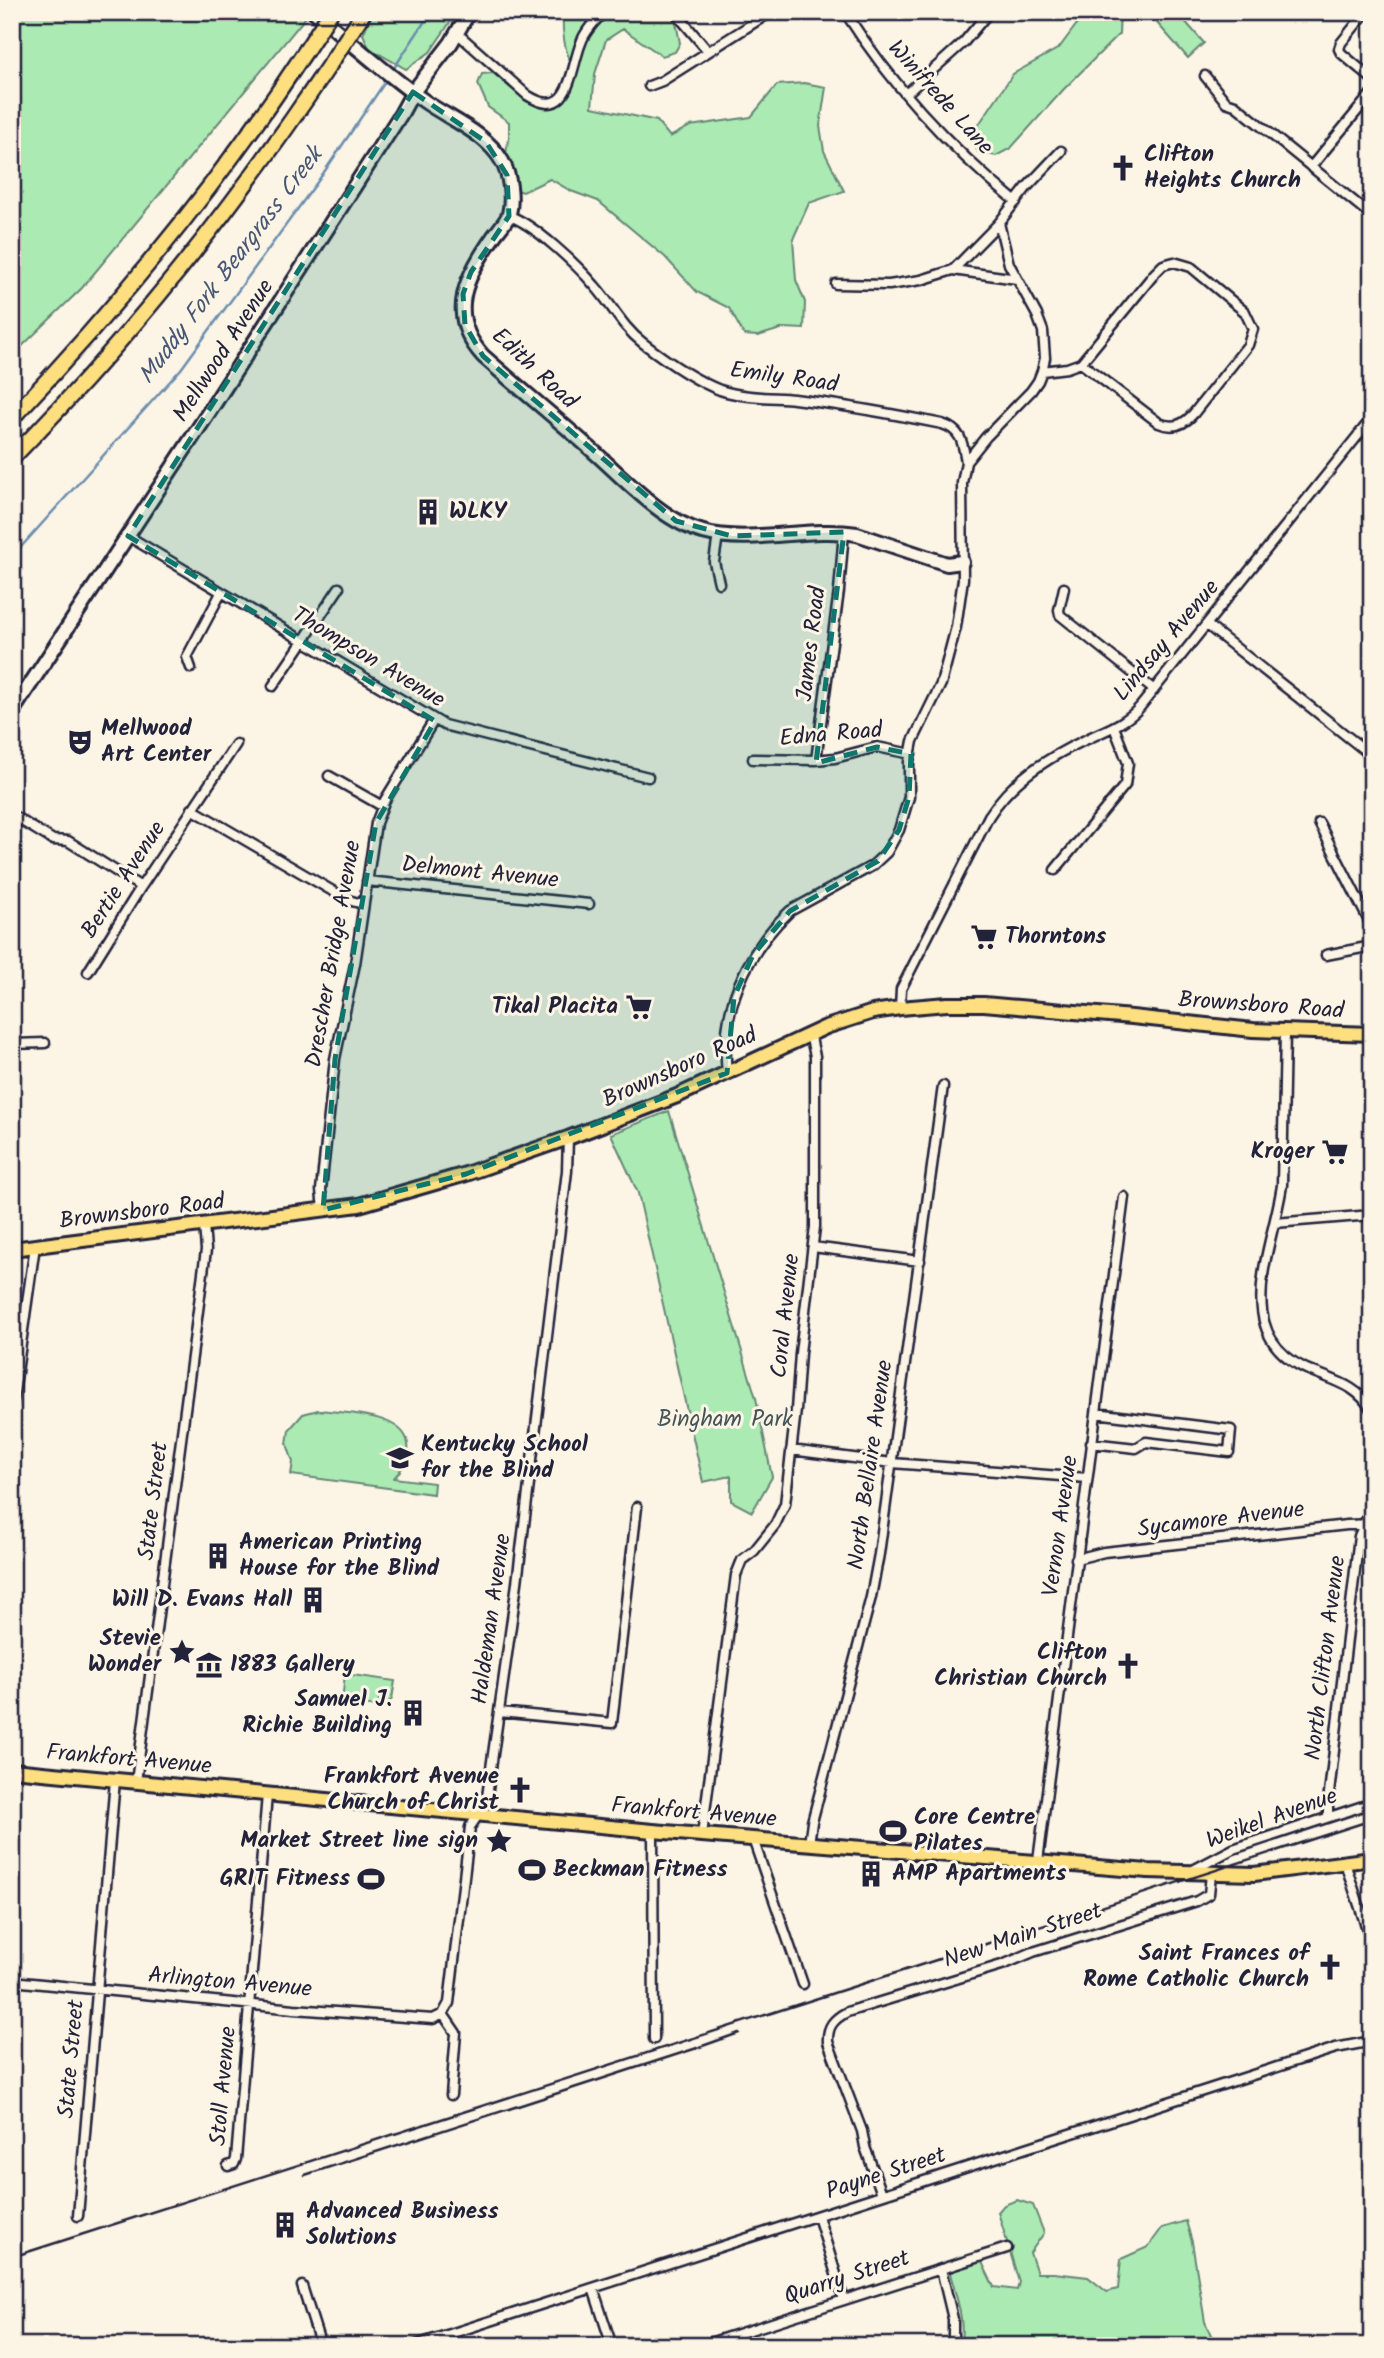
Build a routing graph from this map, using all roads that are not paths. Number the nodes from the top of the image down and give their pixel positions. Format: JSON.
{"nodes":[{"id":1,"x":314,"y":12,"type":"edge"},
{"id":2,"x":331,"y":12,"type":"edge"},
{"id":3,"x":364,"y":12,"type":"edge"},
{"id":4,"x":469,"y":12,"type":"edge"},
{"id":5,"x":604,"y":12,"type":"edge"},
{"id":6,"x":675,"y":12,"type":"edge"},
{"id":7,"x":771,"y":12,"type":"edge"},
{"id":8,"x":845,"y":12,"type":"edge"},
{"id":9,"x":989,"y":12,"type":"edge"},
{"id":10,"x":1366,"y":12,"type":"edge"},
{"id":11,"x":457,"y":33,"type":"junction"},
{"id":12,"x":708,"y":51,"type":"junction"},
{"id":13,"x":1205,"y":76,"type":"dead end"},
{"id":14,"x":1372,"y":79,"type":"edge"},
{"id":15,"x":649,"y":86,"type":"dead end"},
{"id":16,"x":413,"y":92,"type":"junction"},
{"id":17,"x":907,"y":93,"type":"junction"},
{"id":18,"x":1372,"y":93,"type":"edge"},
{"id":19,"x":1061,"y":151,"type":"dead end"},
{"id":20,"x":1311,"y":167,"type":"junction"},
{"id":21,"x":1017,"y":202,"type":"junction"},
{"id":22,"x":509,"y":216,"type":"junction"},
{"id":23,"x":1372,"y":216,"type":"edge"},
{"id":24,"x":999,"y":223,"type":"junction"},
{"id":25,"x":953,"y":270,"type":"junction"},
{"id":26,"x":1017,"y":279,"type":"junction"},
{"id":27,"x":836,"y":284,"type":"dead end"},
{"id":28,"x":1081,"y":363,"type":"junction"},
{"id":29,"x":1042,"y":371,"type":"junction"},
{"id":30,"x":12,"y":418,"type":"edge"},
{"id":31,"x":1372,"y":418,"type":"edge"},
{"id":32,"x":12,"y":458,"type":"edge"},
{"id":33,"x":966,"y":462,"type":"junction"},
{"id":34,"x":844,"y":532,"type":"junction"},
{"id":35,"x":718,"y":535,"type":"junction"},
{"id":36,"x":128,"y":536,"type":"junction"},
{"id":37,"x":962,"y":562,"type":"junction"},
{"id":38,"x":719,"y":583,"type":"dead end"},
{"id":39,"x":339,"y":587,"type":"dead end"},
{"id":40,"x":1064,"y":588,"type":"dead end"},
{"id":41,"x":221,"y":593,"type":"junction"},
{"id":42,"x":1207,"y":625,"type":"junction"},
{"id":43,"x":302,"y":641,"type":"junction"},
{"id":44,"x":191,"y":668,"type":"dead end"},
{"id":45,"x":272,"y":686,"type":"dead end"},
{"id":46,"x":1154,"y":690,"type":"junction"},
{"id":47,"x":12,"y":712,"type":"edge"},
{"id":48,"x":434,"y":720,"type":"junction"},
{"id":49,"x":1114,"y":727,"type":"junction"},
{"id":50,"x":236,"y":744,"type":"dead end"},
{"id":51,"x":911,"y":754,"type":"junction"},
{"id":52,"x":1372,"y":757,"type":"edge"},
{"id":53,"x":753,"y":759,"type":"dead end"},
{"id":54,"x":816,"y":760,"type":"junction"},
{"id":55,"x":329,"y":776,"type":"dead end"},
{"id":56,"x":648,"y":776,"type":"dead end"},
{"id":57,"x":382,"y":806,"type":"junction"},
{"id":58,"x":192,"y":808,"type":"junction"},
{"id":59,"x":12,"y":815,"type":"edge"},
{"id":60,"x":1319,"y":823,"type":"dead end"},
{"id":61,"x":1055,"y":870,"type":"dead end"},
{"id":62,"x":367,"y":881,"type":"junction"},
{"id":63,"x":141,"y":887,"type":"junction"},
{"id":64,"x":363,"y":904,"type":"junction"},
{"id":65,"x":589,"y":904,"type":"dead end"},
{"id":66,"x":1372,"y":927,"type":"edge"},
{"id":67,"x":1372,"y":946,"type":"edge"},
{"id":68,"x":1326,"y":955,"type":"dead end"},
{"id":69,"x":88,"y":972,"type":"dead end"},
{"id":70,"x":900,"y":1008,"type":"junction"},
{"id":71,"x":1284,"y":1032,"type":"junction"},
{"id":72,"x":810,"y":1034,"type":"junction"},
{"id":73,"x":1372,"y":1034,"type":"edge"},
{"id":74,"x":45,"y":1043,"type":"dead end"},
{"id":75,"x":12,"y":1044,"type":"edge"},
{"id":76,"x":727,"y":1073,"type":"junction"},
{"id":77,"x":943,"y":1086,"type":"dead end"},
{"id":78,"x":568,"y":1138,"type":"junction"},
{"id":79,"x":1124,"y":1197,"type":"dead end"},
{"id":80,"x":323,"y":1210,"type":"junction"},
{"id":81,"x":1372,"y":1214,"type":"edge"},
{"id":82,"x":1275,"y":1223,"type":"junction"},
{"id":83,"x":204,"y":1225,"type":"junction"},
{"id":84,"x":35,"y":1246,"type":"junction"},
{"id":85,"x":813,"y":1247,"type":"junction"},
{"id":86,"x":12,"y":1249,"type":"edge"},
{"id":87,"x":920,"y":1261,"type":"junction"},
{"id":88,"x":12,"y":1407,"type":"edge"},
{"id":89,"x":1372,"y":1411,"type":"edge"},
{"id":90,"x":1096,"y":1413,"type":"junction"},
{"id":91,"x":1091,"y":1443,"type":"junction"},
{"id":92,"x":791,"y":1450,"type":"junction"},
{"id":93,"x":892,"y":1463,"type":"junction"},
{"id":94,"x":1087,"y":1478,"type":"junction"},
{"id":95,"x":1372,"y":1506,"type":"edge"},
{"id":96,"x":637,"y":1507,"type":"dead end"},
{"id":97,"x":1368,"y":1524,"type":"edge"},
{"id":98,"x":1076,"y":1559,"type":"junction"},
{"id":99,"x":499,"y":1712,"type":"junction"},
{"id":100,"x":12,"y":1770,"type":"edge"},
{"id":101,"x":115,"y":1780,"type":"junction"},
{"id":102,"x":136,"y":1782,"type":"junction"},
{"id":103,"x":267,"y":1795,"type":"junction"},
{"id":104,"x":1372,"y":1803,"type":"edge"},
{"id":105,"x":478,"y":1815,"type":"junction"},
{"id":106,"x":1328,"y":1817,"type":"junction"},
{"id":107,"x":653,"y":1831,"type":"junction"},
{"id":108,"x":702,"y":1835,"type":"junction"},
{"id":109,"x":753,"y":1839,"type":"junction"},
{"id":110,"x":809,"y":1844,"type":"junction"},
{"id":111,"x":1372,"y":1859,"type":"edge"},
{"id":112,"x":1038,"y":1861,"type":"junction"},
{"id":113,"x":1345,"y":1863,"type":"junction"},
{"id":114,"x":1187,"y":1873,"type":"junction"},
{"id":115,"x":1211,"y":1874,"type":"junction"},
{"id":116,"x":1372,"y":1944,"type":"edge"},
{"id":117,"x":12,"y":1981,"type":"edge"},
{"id":118,"x":803,"y":1984,"type":"dead end"},
{"id":119,"x":98,"y":1990,"type":"junction"},
{"id":120,"x":250,"y":2004,"type":"junction"},
{"id":121,"x":443,"y":2014,"type":"junction"},
{"id":122,"x":654,"y":2039,"type":"dead end"},
{"id":123,"x":1372,"y":2041,"type":"edge"},
{"id":124,"x":451,"y":2095,"type":"dead end"},
{"id":125,"x":228,"y":2166,"type":"dead end"},
{"id":126,"x":882,"y":2194,"type":"junction"},
{"id":127,"x":78,"y":2216,"type":"dead end"},
{"id":128,"x":818,"y":2216,"type":"junction"},
{"id":129,"x":1007,"y":2248,"type":"dead end"},
{"id":130,"x":941,"y":2269,"type":"junction"},
{"id":131,"x":302,"y":2286,"type":"dead end"},
{"id":132,"x":593,"y":2288,"type":"junction"},
{"id":133,"x":844,"y":2300,"type":"junction"},
{"id":134,"x":321,"y":2346,"type":"edge"},
{"id":135,"x":413,"y":2346,"type":"edge"},
{"id":136,"x":612,"y":2346,"type":"edge"},
{"id":137,"x":700,"y":2346,"type":"edge"},
{"id":138,"x":953,"y":2346,"type":"edge"}],
"edges":[{"from":1,"to":16,"type":"street"},
{"from":2,"to":30,"type":"highway","bridge":true},
{"from":3,"to":32,"type":"highway","bridge":true},
{"from":4,"to":11,"type":"street","name":"Mellwood Avenue"},
{"from":5,"to":11,"type":"street"},
{"from":6,"to":12,"type":"street"},
{"from":7,"to":12,"type":"street"},
{"from":8,"to":17,"type":"street","name":"Winifrede Lane"},
{"from":9,"to":17,"type":"street"},
{"from":10,"to":14,"type":"street"},
{"from":11,"to":16,"type":"street","name":"Mellwood Avenue"},
{"from":12,"to":15,"type":"street"},
{"from":13,"to":20,"type":"street"},
{"from":16,"to":22,"type":"street"},
{"from":16,"to":36,"type":"street","name":"Mellwood Avenue"},
{"from":17,"to":21,"type":"street","name":"Winifrede Lane"},
{"from":18,"to":20,"type":"street"},
{"from":19,"to":21,"type":"street"},
{"from":20,"to":23,"type":"street"},
{"from":21,"to":24,"type":"street"},
{"from":22,"to":33,"type":"street","name":"Emily Road"},
{"from":22,"to":35,"type":"street","name":"Edith Road"},
{"from":24,"to":25,"type":"street"},
{"from":24,"to":26,"type":"street"},
{"from":25,"to":26,"type":"street"},
{"from":25,"to":27,"type":"street"},
{"from":26,"to":29,"type":"street"},
{"from":28,"to":28,"type":"street"},
{"from":28,"to":29,"type":"street"},
{"from":29,"to":33,"type":"street"},
{"from":31,"to":42,"type":"street","name":"Lindsay Avenue"},
{"from":33,"to":37,"type":"street"},
{"from":34,"to":35,"type":"street","name":"Edith Road"},
{"from":34,"to":37,"type":"street","name":"Edith Road"},
{"from":34,"to":54,"type":"street","name":"James Road"},
{"from":35,"to":38,"type":"street"},
{"from":36,"to":41,"type":"street","name":"Thompson Avenue"},
{"from":36,"to":47,"type":"street","name":"Mellwood Avenue"},
{"from":37,"to":51,"type":"street"},
{"from":39,"to":43,"type":"street"},
{"from":40,"to":46,"type":"street"},
{"from":41,"to":43,"type":"street","name":"Thompson Avenue"},
{"from":41,"to":44,"type":"street"},
{"from":42,"to":46,"type":"street","name":"Lindsay Avenue"},
{"from":42,"to":52,"type":"street"},
{"from":43,"to":45,"type":"street"},
{"from":43,"to":48,"type":"street","name":"Thompson Avenue"},
{"from":46,"to":49,"type":"street","name":"Lindsay Avenue"},
{"from":48,"to":56,"type":"street","name":"Thompson Avenue"},
{"from":48,"to":57,"type":"street","name":"Drescher Bridge Avenue"},
{"from":49,"to":61,"type":"street"},
{"from":49,"to":70,"type":"street","name":"Lindsay Avenue"},
{"from":50,"to":58,"type":"street"},
{"from":51,"to":54,"type":"street","name":"Edna Road"},
{"from":51,"to":76,"type":"street"},
{"from":53,"to":54,"type":"street","name":"Edna Road"},
{"from":55,"to":57,"type":"street"},
{"from":57,"to":62,"type":"street","name":"Drescher Bridge Avenue"},
{"from":58,"to":63,"type":"street","name":"Bertie Avenue"},
{"from":58,"to":64,"type":"street"},
{"from":59,"to":63,"type":"street"},
{"from":60,"to":66,"type":"street"},
{"from":62,"to":64,"type":"street","name":"Drescher Bridge Avenue"},
{"from":62,"to":65,"type":"street","name":"Delmont Avenue"},
{"from":63,"to":69,"type":"street","name":"Bertie Avenue"},
{"from":64,"to":80,"type":"street","name":"Drescher Bridge Avenue"},
{"from":67,"to":68,"type":"street"},
{"from":70,"to":71,"type":"main road","name":"Brownsboro Road"},
{"from":70,"to":72,"type":"main road","name":"Brownsboro Road"},
{"from":71,"to":73,"type":"main road","name":"Brownsboro Road"},
{"from":71,"to":82,"type":"street"},
{"from":72,"to":76,"type":"main road","name":"Brownsboro Road"},
{"from":72,"to":85,"type":"street","name":"Coral Avenue"},
{"from":74,"to":75,"type":"street"},
{"from":76,"to":78,"type":"main road","name":"Brownsboro Road"},
{"from":77,"to":87,"type":"street","name":"North Bellaire Avenue"},
{"from":78,"to":80,"type":"main road","name":"Brownsboro Road"},
{"from":78,"to":99,"type":"street","name":"Haldeman Avenue"},
{"from":79,"to":90,"type":"street","name":"Vernon Avenue"},
{"from":80,"to":83,"type":"main road","name":"Brownsboro Road"},
{"from":81,"to":82,"type":"street"},
{"from":82,"to":89,"type":"street"},
{"from":83,"to":84,"type":"main road","name":"Brownsboro Road"},
{"from":83,"to":102,"type":"street","name":"State Street"},
{"from":84,"to":86,"type":"main road","name":"Brownsboro Road"},
{"from":84,"to":88,"type":"street"},
{"from":85,"to":87,"type":"street"},
{"from":85,"to":92,"type":"street","name":"Coral Avenue"},
{"from":87,"to":93,"type":"street","name":"North Bellaire Avenue"},
{"from":90,"to":91,"type":"street","name":"Vernon Avenue"},
{"from":90,"to":91,"type":"street"},
{"from":91,"to":94,"type":"street","name":"Vernon Avenue"},
{"from":92,"to":93,"type":"street"},
{"from":92,"to":108,"type":"street","name":"Coral Avenue"},
{"from":93,"to":94,"type":"street"},
{"from":93,"to":110,"type":"street","name":"North Bellaire Avenue"},
{"from":94,"to":98,"type":"street","name":"Vernon Avenue"},
{"from":95,"to":97,"type":"street","name":"North Clifton Avenue"},
{"from":96,"to":99,"type":"street"},
{"from":97,"to":98,"type":"street","name":"Sycamore Avenue"},
{"from":97,"to":106,"type":"street","name":"North Clifton Avenue"},
{"from":98,"to":112,"type":"street","name":"Vernon Avenue"},
{"from":99,"to":105,"type":"street","name":"Haldeman Avenue"},
{"from":100,"to":101,"type":"main road","name":"Frankfort Avenue"},
{"from":101,"to":102,"type":"main road","name":"Frankfort Avenue"},
{"from":101,"to":119,"type":"street","name":"State Street"},
{"from":102,"to":103,"type":"main road","name":"Frankfort Avenue"},
{"from":103,"to":105,"type":"main road","name":"Frankfort Avenue"},
{"from":103,"to":120,"type":"street","name":"Stoll Avenue"},
{"from":104,"to":106,"type":"street","name":"Weikel Avenue"},
{"from":105,"to":107,"type":"main road","name":"Frankfort Avenue"},
{"from":105,"to":121,"type":"street","name":"Haldeman Avenue"},
{"from":106,"to":114,"type":"street","name":"Weikel Avenue"},
{"from":107,"to":108,"type":"main road","name":"Frankfort Avenue"},
{"from":107,"to":122,"type":"street"},
{"from":108,"to":109,"type":"main road","name":"Frankfort Avenue"},
{"from":109,"to":110,"type":"main road","name":"Frankfort Avenue"},
{"from":109,"to":118,"type":"street"},
{"from":110,"to":112,"type":"main road","name":"Frankfort Avenue"},
{"from":111,"to":113,"type":"main road","name":"Frankfort Avenue"},
{"from":112,"to":114,"type":"main road","name":"Frankfort Avenue"},
{"from":113,"to":115,"type":"main road","name":"Frankfort Avenue"},
{"from":113,"to":116,"type":"street"},
{"from":114,"to":115,"type":"main road","name":"Frankfort Avenue"},
{"from":115,"to":126,"type":"street","name":"New Main Street"},
{"from":117,"to":119,"type":"street","name":"Arlington Avenue"},
{"from":119,"to":120,"type":"street","name":"Arlington Avenue"},
{"from":119,"to":127,"type":"street","name":"State Street"},
{"from":120,"to":121,"type":"street","name":"Arlington Avenue"},
{"from":120,"to":125,"type":"street","name":"Stoll Avenue"},
{"from":121,"to":124,"type":"street"},
{"from":123,"to":126,"type":"street","name":"Payne Street"},
{"from":126,"to":128,"type":"street","name":"Payne Street"},
{"from":128,"to":132,"type":"street","name":"Payne Street"},
{"from":128,"to":133,"type":"street"},
{"from":129,"to":130,"type":"street","name":"Quarry Street"},
{"from":130,"to":133,"type":"street","name":"Quarry Street"},
{"from":130,"to":138,"type":"street"},
{"from":131,"to":134,"type":"street"},
{"from":132,"to":135,"type":"street","name":"Payne Street"},
{"from":132,"to":136,"type":"street"},
{"from":133,"to":137,"type":"street","name":"Quarry Street"}]}
